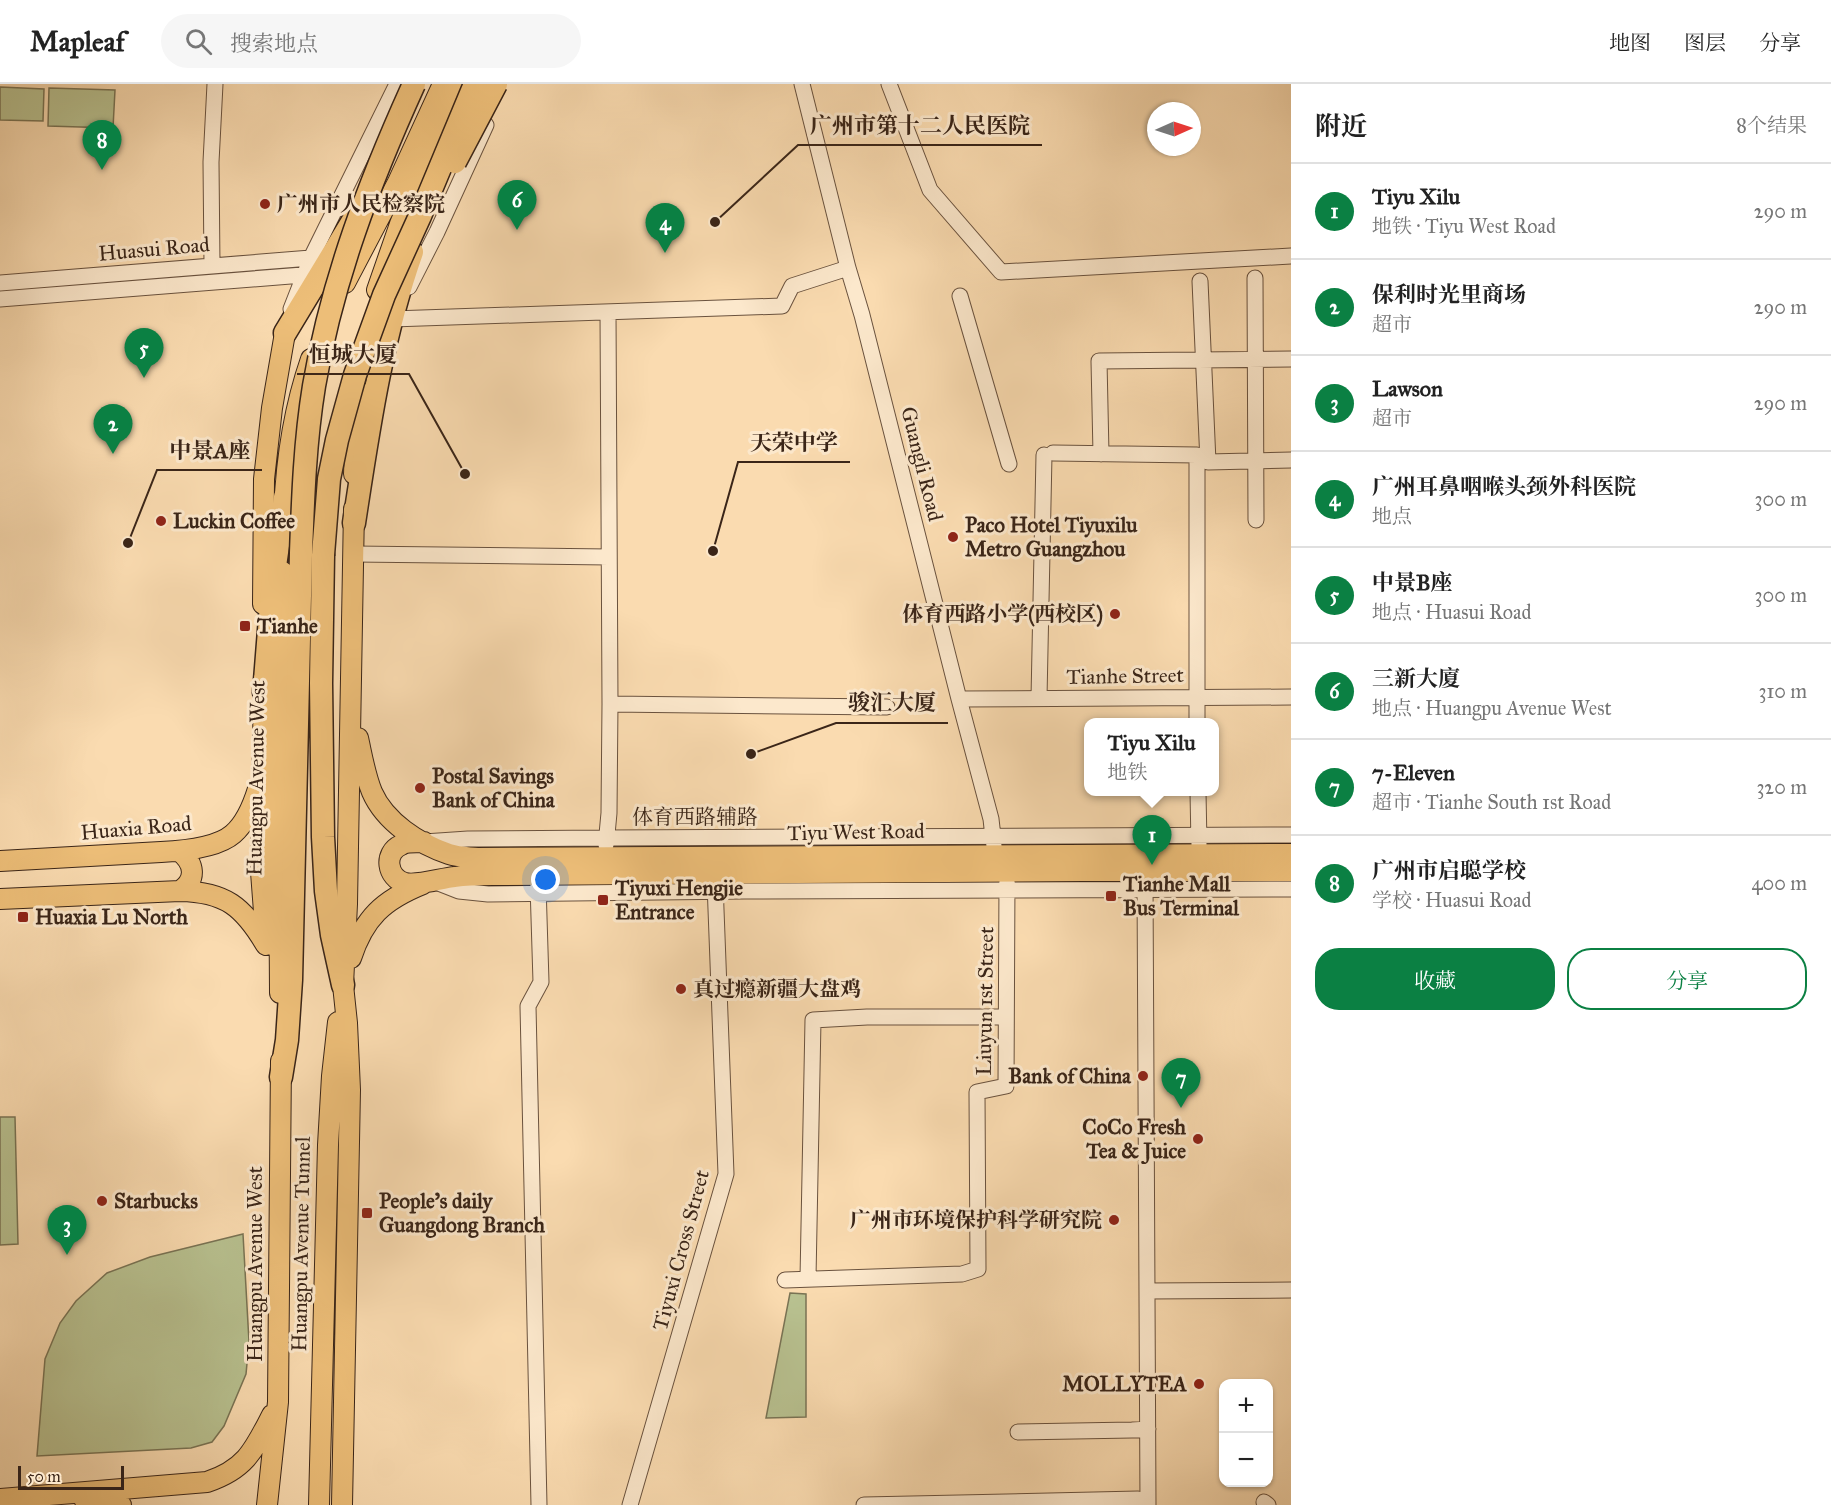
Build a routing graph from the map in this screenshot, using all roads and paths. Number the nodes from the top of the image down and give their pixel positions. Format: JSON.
{"nodes":[{"id":1,"x":214,"y":84,"type":"edge"},
{"id":2,"x":397,"y":84,"type":"edge"},
{"id":3,"x":414,"y":84,"type":"edge"},
{"id":4,"x":423,"y":84,"type":"edge"},
{"id":5,"x":443,"y":84,"type":"edge"},
{"id":6,"x":458,"y":84,"type":"edge"},
{"id":7,"x":475,"y":84,"type":"edge"},
{"id":8,"x":485,"y":84,"type":"edge"},
{"id":9,"x":496,"y":84,"type":"edge"},
{"id":10,"x":504,"y":84,"type":"edge"},
{"id":11,"x":802,"y":84,"type":"edge"},
{"id":12,"x":888,"y":84,"type":"edge"},
{"id":13,"x":420,"y":216,"type":"junction"},
{"id":14,"x":1291,"y":256,"type":"edge"},
{"id":15,"x":311,"y":258,"type":"junction"},
{"id":16,"x":212,"y":265,"type":"junction"},
{"id":17,"x":848,"y":268,"type":"junction"},
{"id":18,"x":303,"y":275,"type":"junction"},
{"id":19,"x":1255,"y":278,"type":"dead end"},
{"id":20,"x":1200,"y":281,"type":"dead end"},
{"id":21,"x":0,"y":283,"type":"edge"},
{"id":22,"x":960,"y":296,"type":"dead end"},
{"id":23,"x":0,"y":299,"type":"edge"},
{"id":24,"x":608,"y":312,"type":"junction"},
{"id":25,"x":392,"y":319,"type":"junction"},
{"id":26,"x":285,"y":333,"type":"junction"},
{"id":27,"x":1291,"y":359,"type":"edge"},
{"id":28,"x":1101,"y":454,"type":"junction"},
{"id":29,"x":1291,"y":460,"type":"edge"},
{"id":30,"x":1009,"y":464,"type":"dead end"},
{"id":31,"x":285,"y":497,"type":"junction"},
{"id":32,"x":1256,"y":520,"type":"dead end"},
{"id":33,"x":354,"y":523,"type":"junction"},
{"id":34,"x":312,"y":554,"type":"junction"},
{"id":35,"x":354,"y":554,"type":"junction"},
{"id":36,"x":609,"y":557,"type":"junction"},
{"id":37,"x":264,"y":693,"type":"junction"},
{"id":38,"x":1196,"y":697,"type":"junction"},
{"id":39,"x":1291,"y":697,"type":"edge"},
{"id":40,"x":1039,"y":698,"type":"junction"},
{"id":41,"x":959,"y":699,"type":"junction"},
{"id":42,"x":610,"y":704,"type":"junction"},
{"id":43,"x":351,"y":706,"type":"junction"},
{"id":44,"x":887,"y":707,"type":"dead end"},
{"id":45,"x":1197,"y":718,"type":"edge"},
{"id":46,"x":1198,"y":796,"type":"edge"},
{"id":47,"x":1291,"y":836,"type":"edge"},
{"id":48,"x":424,"y":842,"type":"junction"},
{"id":49,"x":994,"y":845,"type":"junction"},
{"id":50,"x":1198,"y":845,"type":"junction"},
{"id":51,"x":606,"y":848,"type":"junction"},
{"id":52,"x":179,"y":851,"type":"junction"},
{"id":53,"x":1291,"y":854,"type":"edge"},
{"id":54,"x":0,"y":861,"type":"edge"},
{"id":55,"x":1291,"y":871,"type":"edge"},
{"id":56,"x":431,"y":880,"type":"junction"},
{"id":57,"x":1145,"y":880,"type":"junction"},
{"id":58,"x":1007,"y":881,"type":"junction"},
{"id":59,"x":715,"y":882,"type":"junction"},
{"id":60,"x":538,"y":884,"type":"junction"},
{"id":61,"x":1291,"y":889,"type":"edge"},
{"id":62,"x":180,"y":891,"type":"junction"},
{"id":63,"x":0,"y":899,"type":"edge"},
{"id":64,"x":280,"y":970,"type":"junction"},
{"id":65,"x":342,"y":985,"type":"junction"},
{"id":66,"x":1006,"y":1017,"type":"junction"},
{"id":67,"x":281,"y":1077,"type":"junction"},
{"id":68,"x":808,"y":1278,"type":"junction"},
{"id":69,"x":785,"y":1280,"type":"dead end"},
{"id":70,"x":1291,"y":1290,"type":"edge"},
{"id":71,"x":1148,"y":1291,"type":"junction"},
{"id":72,"x":278,"y":1402,"type":"junction"},
{"id":73,"x":1148,"y":1429,"type":"junction"},
{"id":74,"x":1018,"y":1432,"type":"dead end"},
{"id":75,"x":54,"y":1494,"type":"junction"},
{"id":76,"x":0,"y":1499,"type":"edge"},
{"id":77,"x":1143,"y":1502,"type":"edge"},
{"id":78,"x":121,"y":1505,"type":"edge"},
{"id":79,"x":267,"y":1505,"type":"edge"},
{"id":80,"x":279,"y":1505,"type":"edge"},
{"id":81,"x":319,"y":1505,"type":"edge"},
{"id":82,"x":342,"y":1505,"type":"edge"},
{"id":83,"x":539,"y":1505,"type":"edge"},
{"id":84,"x":630,"y":1505,"type":"edge"},
{"id":85,"x":864,"y":1505,"type":"edge"}],
"edges":[{"from":1,"to":16,"type":"street"},
{"from":2,"to":15,"type":"street"},
{"from":3,"to":34,"type":"highway","bridge":true},
{"from":4,"to":26,"type":"highway"},
{"from":5,"to":31,"type":"main road","name":"Huangpu Avenue West"},
{"from":6,"to":33,"type":"main road"},
{"from":7,"to":13,"type":"highway","bridge":true},
{"from":8,"to":25,"type":"highway"},
{"from":9,"to":13,"type":"highway","bridge":true},
{"from":10,"to":25,"type":"street"},
{"from":11,"to":17,"type":"street","name":"Guangli Road"},
{"from":12,"to":14,"type":"street"},
{"from":13,"to":34,"type":"highway","bridge":true},
{"from":15,"to":16,"type":"street","name":"Huasui Road"},
{"from":15,"to":18,"type":"street"},
{"from":16,"to":21,"type":"street","name":"Huasui Road"},
{"from":17,"to":24,"type":"street"},
{"from":17,"to":41,"type":"street","name":"Guangli Road"},
{"from":18,"to":23,"type":"street","name":"Huasui Road"},
{"from":18,"to":26,"type":"street"},
{"from":19,"to":32,"type":"street"},
{"from":20,"to":29,"type":"street"},
{"from":22,"to":30,"type":"street"},
{"from":24,"to":25,"type":"street"},
{"from":24,"to":36,"type":"street"},
{"from":25,"to":33,"type":"highway"},
{"from":26,"to":37,"type":"main road"},
{"from":27,"to":28,"type":"street"},
{"from":28,"to":38,"type":"street"},
{"from":28,"to":40,"type":"street"},
{"from":31,"to":37,"type":"highway"},
{"from":31,"to":64,"type":"main road","name":"Huangpu Avenue West"},
{"from":33,"to":35,"type":"main road"},
{"from":34,"to":65,"type":"highway"},
{"from":34,"to":67,"type":"highway"},
{"from":35,"to":36,"type":"street"},
{"from":35,"to":43,"type":"main road"},
{"from":36,"to":42,"type":"street"},
{"from":37,"to":52,"type":"main road","name":"Huaxia Road"},
{"from":37,"to":64,"type":"main road"},
{"from":38,"to":39,"type":"street","name":"Tianhe Street"},
{"from":38,"to":40,"type":"street","name":"Tianhe Street"},
{"from":38,"to":45,"type":"street"},
{"from":40,"to":41,"type":"street","name":"Tianhe Street"},
{"from":41,"to":49,"type":"street","name":"Guangli Road"},
{"from":42,"to":44,"type":"street"},
{"from":42,"to":51,"type":"street"},
{"from":43,"to":48,"type":"main road","name":"Tiyu West Road"},
{"from":43,"to":65,"type":"main road"},
{"from":46,"to":50,"type":"street"},
{"from":47,"to":50,"type":"street"},
{"from":48,"to":51,"type":"main road","name":"Tiyu West Road"},
{"from":48,"to":56,"type":"main road"},
{"from":49,"to":50,"type":"main road","name":"Tiyu West Road"},
{"from":49,"to":51,"type":"main road","name":"Tiyu West Road"},
{"from":50,"to":53,"type":"main road","name":"Tiyu West Road"},
{"from":52,"to":54,"type":"main road","name":"Huaxia Road"},
{"from":52,"to":62,"type":"main road"},
{"from":55,"to":57,"type":"main road","name":"Tiyu West Road"},
{"from":56,"to":60,"type":"main road","name":"Tiyu West Road"},
{"from":56,"to":65,"type":"main road"},
{"from":57,"to":58,"type":"main road","name":"Tiyu West Road"},
{"from":57,"to":61,"type":"street"},
{"from":57,"to":71,"type":"street"},
{"from":58,"to":59,"type":"main road","name":"Tiyu West Road"},
{"from":58,"to":66,"type":"street","name":"Liuyun 1st Street"},
{"from":59,"to":60,"type":"main road","name":"Tiyu West Road"},
{"from":59,"to":84,"type":"street","name":"Tiyuxi Cross Street"},
{"from":60,"to":83,"type":"street"},
{"from":62,"to":63,"type":"main road"},
{"from":62,"to":64,"type":"main road"},
{"from":64,"to":67,"type":"main road","name":"Huangpu Avenue West"},
{"from":65,"to":81,"type":"main road","name":"Huangpu Avenue Tunnel"},
{"from":65,"to":82,"type":"main road"},
{"from":66,"to":68,"type":"street","name":"Liuyun 1st Street"},
{"from":66,"to":68,"type":"street"},
{"from":67,"to":72,"type":"main road","name":"Huangpu Avenue West"},
{"from":68,"to":69,"type":"street"},
{"from":70,"to":71,"type":"street"},
{"from":71,"to":73,"type":"street"},
{"from":72,"to":75,"type":"main road"},
{"from":72,"to":79,"type":"main road","name":"Huangpu Avenue West"},
{"from":72,"to":80,"type":"main road"},
{"from":73,"to":74,"type":"street"},
{"from":73,"to":77,"type":"street"},
{"from":75,"to":76,"type":"main road"},
{"from":75,"to":78,"type":"main road"},
{"from":77,"to":85,"type":"street"}]}
